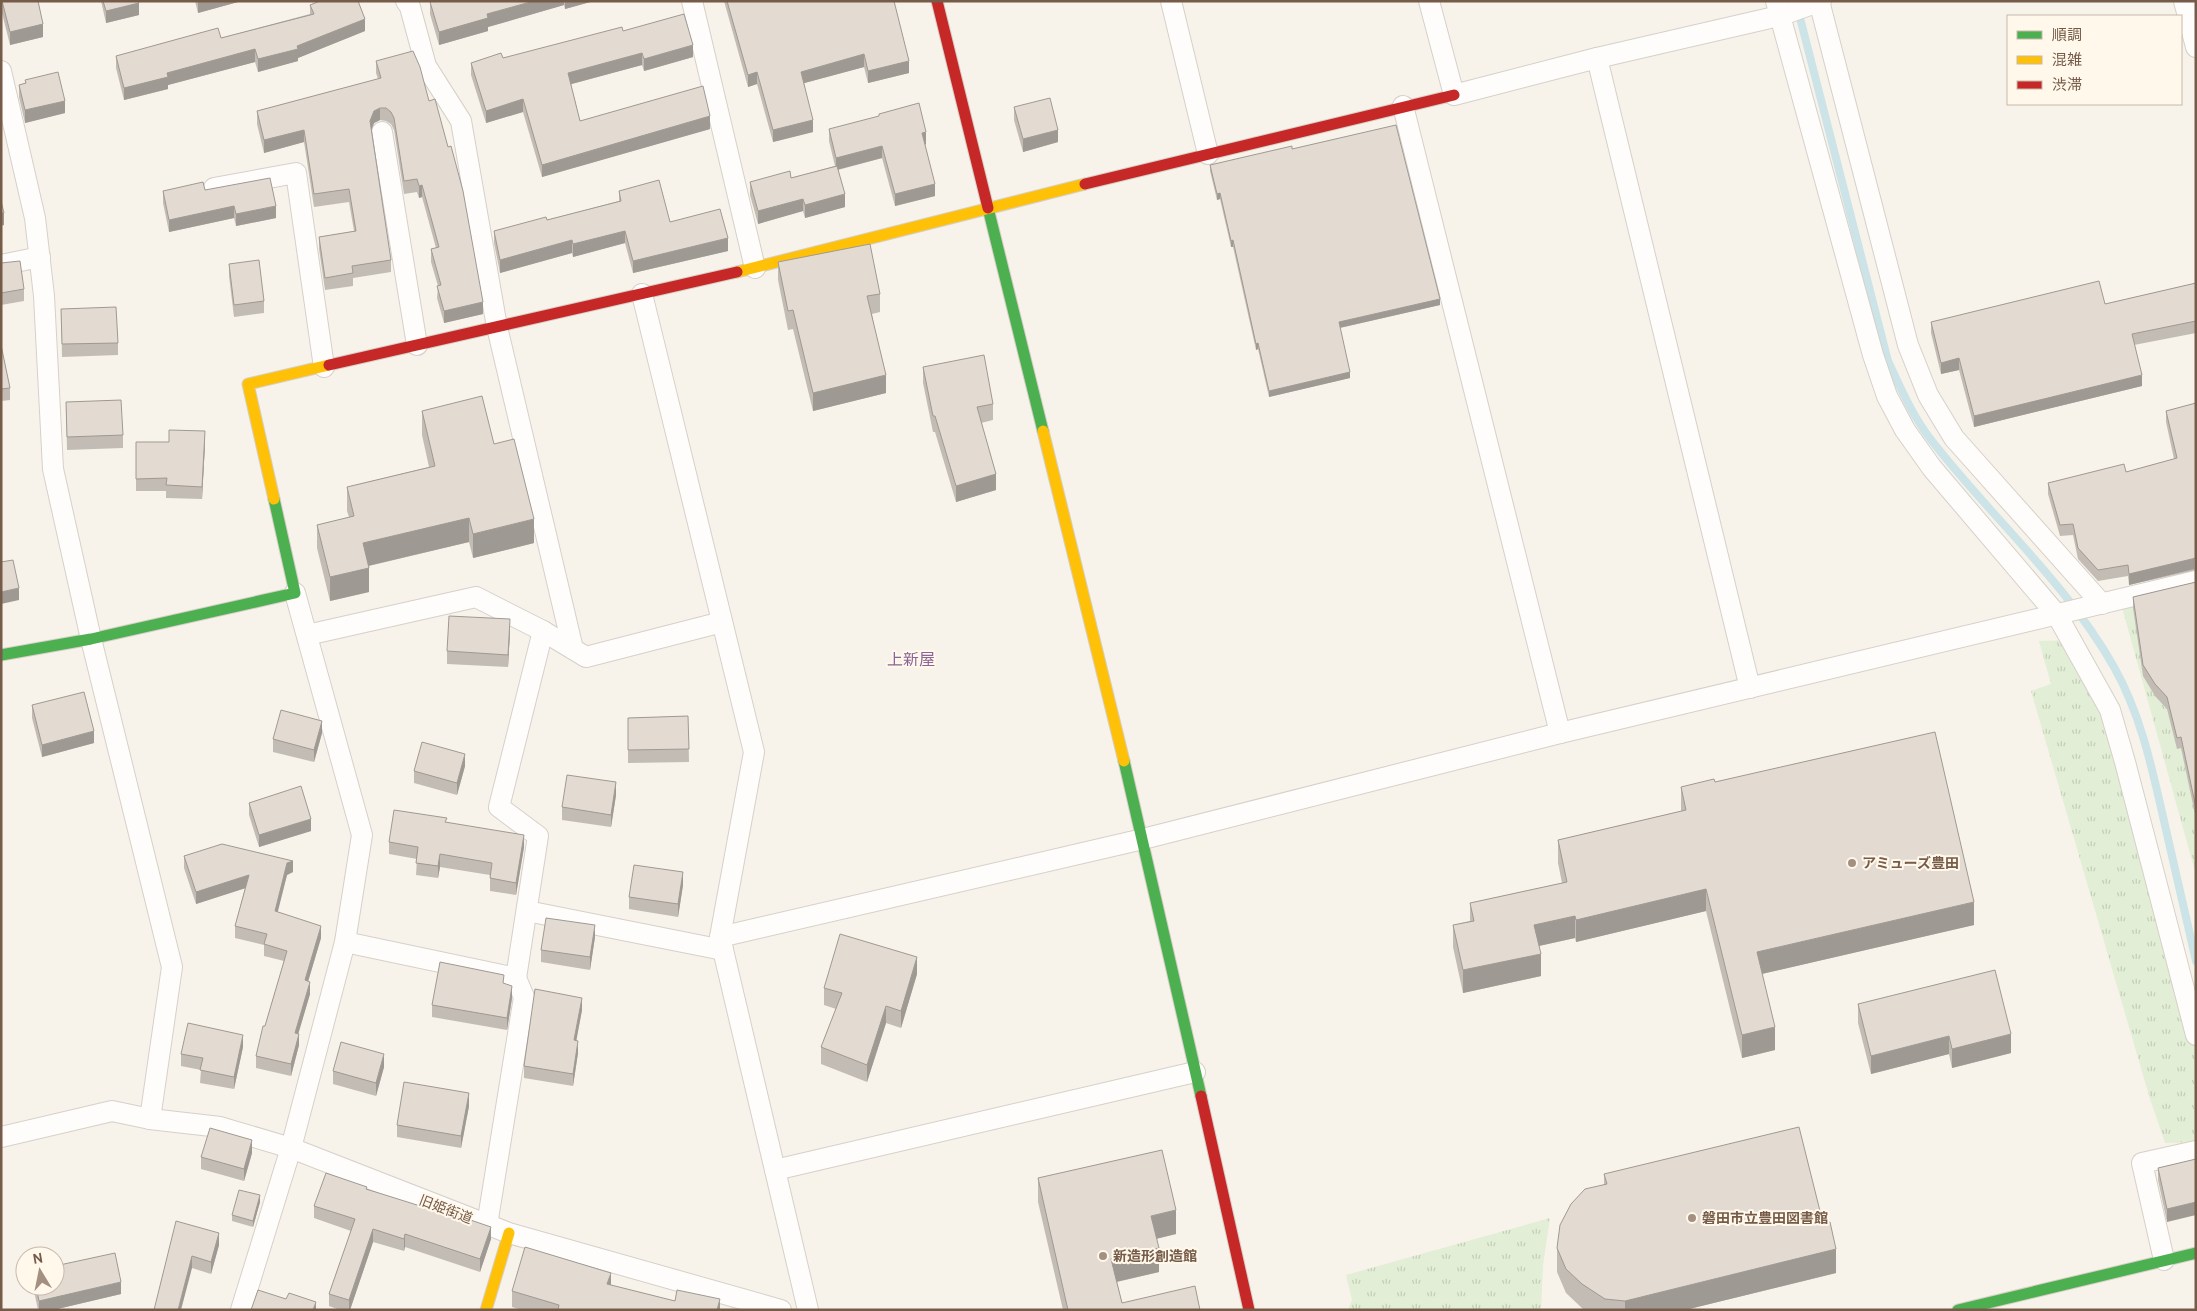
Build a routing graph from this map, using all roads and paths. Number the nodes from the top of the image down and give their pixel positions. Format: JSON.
{"nodes":[{"id":1,"x":406,"y":1,"type":"edge"},
{"id":2,"x":692,"y":1,"type":"edge"},
{"id":3,"x":937,"y":1,"type":"edge"},
{"id":4,"x":1171,"y":1,"type":"edge"},
{"id":5,"x":1429,"y":1,"type":"edge"},
{"id":6,"x":1820,"y":1,"type":"edge"},
{"id":7,"x":2184,"y":1,"type":"edge"},
{"id":8,"x":1777,"y":8,"type":"edge"},
{"id":9,"x":2196,"y":47,"type":"edge"},
{"id":10,"x":1597,"y":58,"type":"junction"},
{"id":11,"x":1,"y":70,"type":"edge"},
{"id":12,"x":1454,"y":95,"type":"junction"},
{"id":13,"x":1403,"y":106,"type":"junction"},
{"id":14,"x":382,"y":132,"type":"dead end"},
{"id":15,"x":1208,"y":154,"type":"junction"},
{"id":16,"x":214,"y":188,"type":"edge"},
{"id":17,"x":988,"y":207,"type":"junction"},
{"id":18,"x":40,"y":257,"type":"junction"},
{"id":19,"x":1,"y":265,"type":"edge"},
{"id":20,"x":755,"y":268,"type":"junction"},
{"id":21,"x":642,"y":294,"type":"junction"},
{"id":22,"x":497,"y":326,"type":"junction"},
{"id":23,"x":417,"y":346,"type":"junction"},
{"id":24,"x":324,"y":367,"type":"junction"},
{"id":25,"x":2196,"y":581,"type":"edge"},
{"id":26,"x":296,"y":593,"type":"junction"},
{"id":27,"x":2102,"y":604,"type":"junction"},
{"id":28,"x":2057,"y":615,"type":"junction"},
{"id":29,"x":722,"y":622,"type":"junction"},
{"id":30,"x":543,"y":631,"type":"junction"},
{"id":31,"x":307,"y":635,"type":"junction"},
{"id":32,"x":91,"y":639,"type":"junction"},
{"id":33,"x":573,"y":649,"type":"junction"},
{"id":34,"x":1,"y":655,"type":"edge"},
{"id":35,"x":1750,"y":688,"type":"junction"},
{"id":36,"x":1560,"y":733,"type":"junction"},
{"id":37,"x":1143,"y":839,"type":"junction"},
{"id":38,"x":527,"y":911,"type":"junction"},
{"id":39,"x":344,"y":942,"type":"junction"},
{"id":40,"x":721,"y":943,"type":"junction"},
{"id":41,"x":516,"y":978,"type":"junction"},
{"id":42,"x":2196,"y":1035,"type":"edge"},
{"id":43,"x":1195,"y":1072,"type":"junction"},
{"id":44,"x":150,"y":1120,"type":"junction"},
{"id":45,"x":1,"y":1137,"type":"edge"},
{"id":46,"x":290,"y":1148,"type":"junction"},
{"id":47,"x":2196,"y":1151,"type":"edge"},
{"id":48,"x":775,"y":1170,"type":"junction"},
{"id":49,"x":487,"y":1224,"type":"junction"},
{"id":50,"x":509,"y":1233,"type":"junction"},
{"id":51,"x":2196,"y":1253,"type":"edge"},
{"id":52,"x":2164,"y":1260,"type":"junction"},
{"id":53,"x":2002,"y":1305,"type":"edge"},
{"id":54,"x":757,"y":1307,"type":"edge"},
{"id":55,"x":242,"y":1310,"type":"edge"},
{"id":56,"x":486,"y":1310,"type":"edge"},
{"id":57,"x":781,"y":1310,"type":"edge"},
{"id":58,"x":808,"y":1310,"type":"edge"},
{"id":59,"x":1248,"y":1310,"type":"edge"},
{"id":60,"x":1958,"y":1310,"type":"edge"}],
"edges":[{"from":1,"to":22,"type":"street"},
{"from":2,"to":20,"type":"street"},
{"from":3,"to":17,"type":"street"},
{"from":4,"to":15,"type":"street"},
{"from":5,"to":12,"type":"street"},
{"from":6,"to":8,"type":"street"},
{"from":6,"to":27,"type":"street"},
{"from":7,"to":9,"type":"street"},
{"from":8,"to":10,"type":"street"},
{"from":8,"to":28,"type":"street"},
{"from":10,"to":12,"type":"street"},
{"from":10,"to":35,"type":"street"},
{"from":11,"to":18,"type":"street"},
{"from":12,"to":13,"type":"street"},
{"from":13,"to":15,"type":"street"},
{"from":13,"to":36,"type":"street"},
{"from":14,"to":23,"type":"street"},
{"from":15,"to":17,"type":"street"},
{"from":16,"to":24,"type":"street"},
{"from":17,"to":20,"type":"street"},
{"from":17,"to":37,"type":"street"},
{"from":18,"to":19,"type":"street"},
{"from":18,"to":32,"type":"street"},
{"from":20,"to":21,"type":"street"},
{"from":21,"to":22,"type":"street"},
{"from":21,"to":29,"type":"street"},
{"from":22,"to":23,"type":"street"},
{"from":22,"to":33,"type":"street"},
{"from":23,"to":24,"type":"street"},
{"from":24,"to":26,"type":"street"},
{"from":25,"to":27,"type":"street"},
{"from":26,"to":31,"type":"street"},
{"from":26,"to":32,"type":"street"},
{"from":27,"to":28,"type":"street"},
{"from":28,"to":35,"type":"street"},
{"from":28,"to":42,"type":"street"},
{"from":29,"to":33,"type":"street"},
{"from":29,"to":40,"type":"street"},
{"from":30,"to":31,"type":"street"},
{"from":30,"to":33,"type":"street"},
{"from":30,"to":38,"type":"street"},
{"from":31,"to":39,"type":"street"},
{"from":32,"to":34,"type":"street"},
{"from":32,"to":44,"type":"street"},
{"from":35,"to":36,"type":"street"},
{"from":36,"to":37,"type":"street"},
{"from":37,"to":40,"type":"street"},
{"from":37,"to":43,"type":"street"},
{"from":38,"to":40,"type":"street"},
{"from":38,"to":41,"type":"street"},
{"from":39,"to":41,"type":"street"},
{"from":39,"to":46,"type":"street"},
{"from":40,"to":48,"type":"street"},
{"from":41,"to":49,"type":"street"},
{"from":43,"to":48,"type":"street"},
{"from":43,"to":59,"type":"street"},
{"from":44,"to":45,"type":"street","name":"旧姫街道"},
{"from":44,"to":46,"type":"street","name":"旧姫街道"},
{"from":46,"to":49,"type":"street","name":"旧姫街道"},
{"from":46,"to":55,"type":"street"},
{"from":47,"to":52,"type":"street"},
{"from":48,"to":58,"type":"street"},
{"from":49,"to":50,"type":"street","name":"旧姫街道"},
{"from":50,"to":54,"type":"street","name":"旧姫街道"},
{"from":50,"to":56,"type":"street"},
{"from":51,"to":52,"type":"street"},
{"from":52,"to":53,"type":"street"},
{"from":53,"to":60,"type":"street"},
{"from":54,"to":57,"type":"street","name":"旧姫街道"}]}
